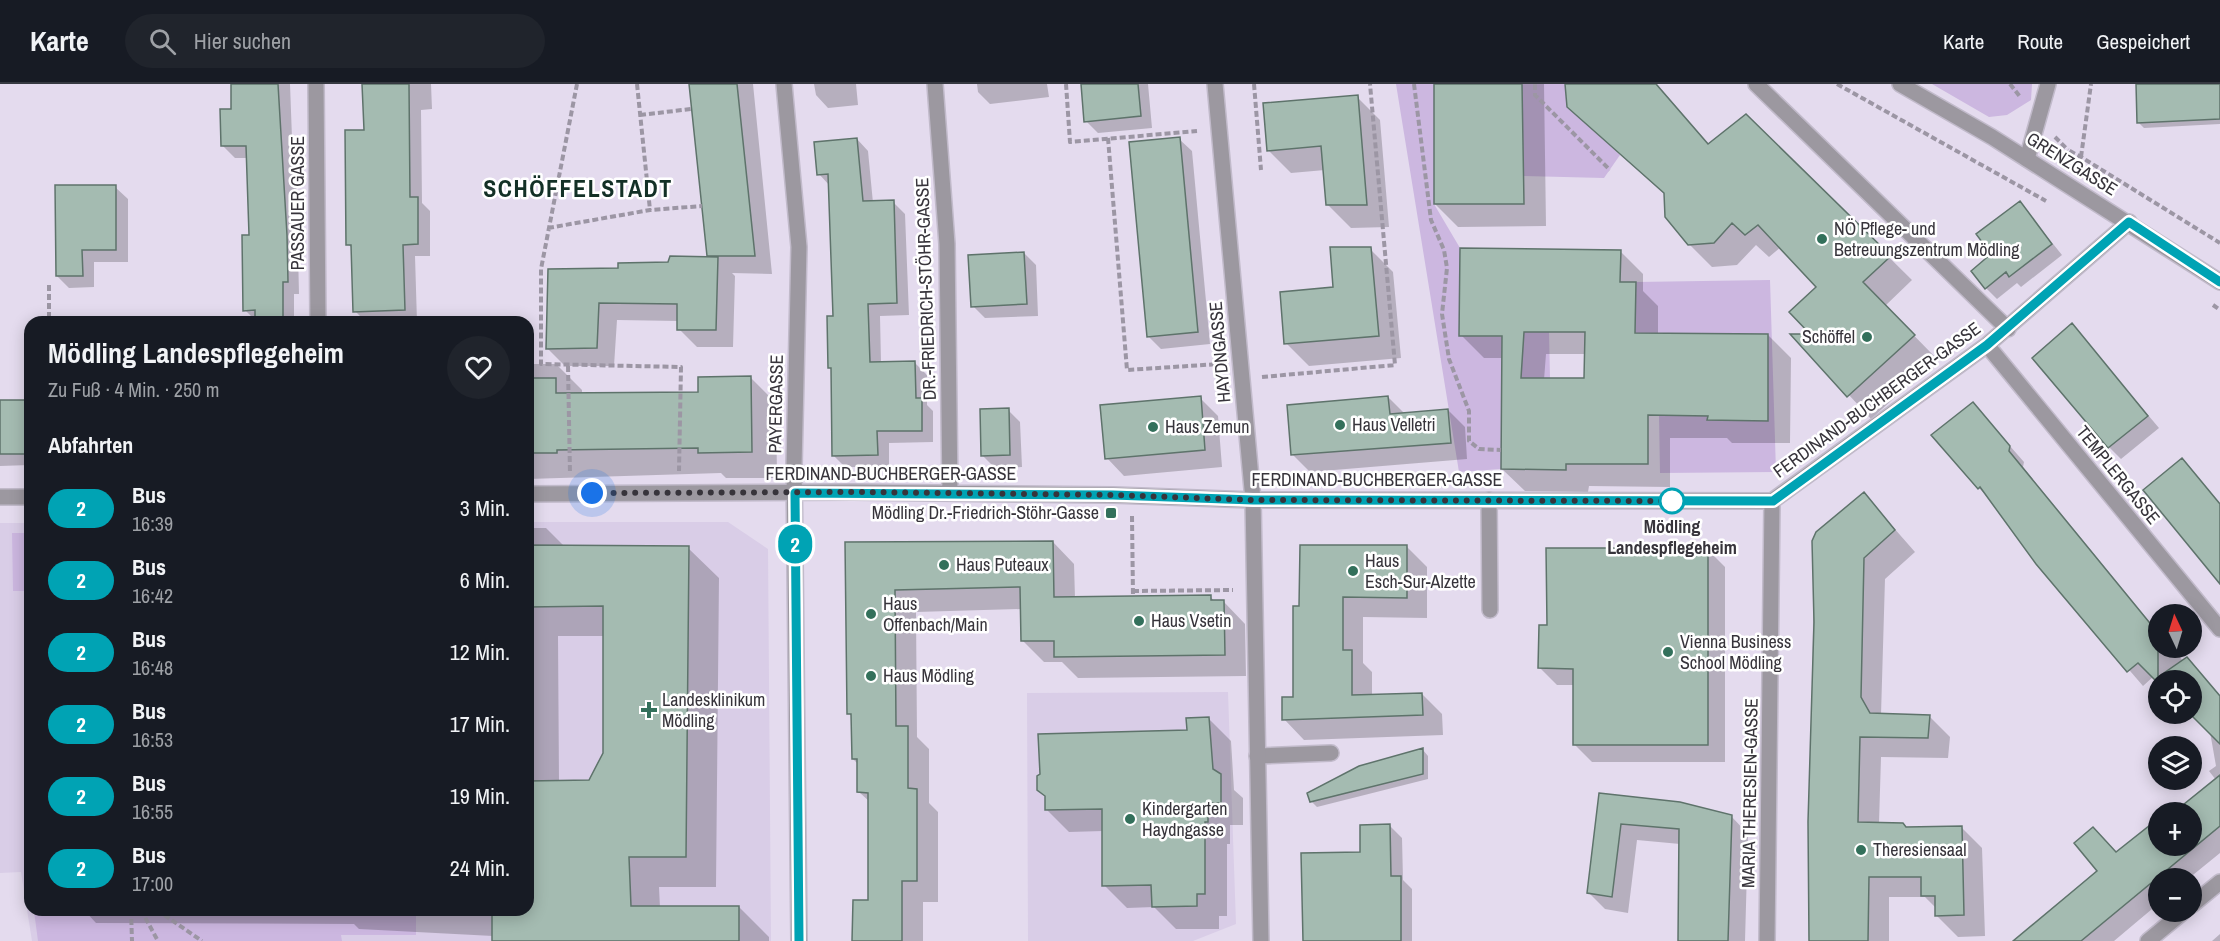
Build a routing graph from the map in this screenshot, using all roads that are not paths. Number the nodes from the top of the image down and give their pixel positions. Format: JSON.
{"nodes":[{"id":1,"x":316,"y":84,"type":"edge"},
{"id":2,"x":784,"y":84,"type":"edge"},
{"id":3,"x":935,"y":84,"type":"edge"},
{"id":4,"x":1215,"y":84,"type":"edge"},
{"id":5,"x":1756,"y":84,"type":"edge"},
{"id":6,"x":1900,"y":84,"type":"edge"},
{"id":7,"x":2048,"y":84,"type":"edge"},
{"id":8,"x":2027,"y":159,"type":"junction"},
{"id":9,"x":2129,"y":222,"type":"junction"},
{"id":10,"x":2220,"y":282,"type":"edge"},
{"id":11,"x":318,"y":316,"type":"edge"},
{"id":12,"x":2008,"y":329,"type":"junction"},
{"id":13,"x":1987,"y":345,"type":"junction"},
{"id":14,"x":795,"y":493,"type":"junction"},
{"id":15,"x":950,"y":493,"type":"junction"},
{"id":16,"x":534,"y":494,"type":"edge"},
{"id":17,"x":0,"y":497,"type":"edge"},
{"id":18,"x":24,"y":497,"type":"edge"},
{"id":19,"x":1253,"y":500,"type":"junction"},
{"id":20,"x":1489,"y":500,"type":"junction"},
{"id":21,"x":1773,"y":501,"type":"junction"},
{"id":22,"x":1491,"y":610,"type":"dead end"},
{"id":23,"x":2220,"y":629,"type":"edge"},
{"id":24,"x":1331,"y":753,"type":"dead end"},
{"id":25,"x":1257,"y":756,"type":"junction"},
{"id":26,"x":2220,"y":882,"type":"edge"},
{"id":27,"x":2202,"y":897,"type":"edge"},
{"id":28,"x":2171,"y":922,"type":"edge"},
{"id":29,"x":799,"y":941,"type":"edge"},
{"id":30,"x":1261,"y":941,"type":"edge"},
{"id":31,"x":1767,"y":941,"type":"edge"},
{"id":32,"x":2148,"y":941,"type":"edge"}],
"edges":[{"from":1,"to":11,"type":"street","name":"PASSAUER GASSE"},
{"from":2,"to":14,"type":"street","name":"PAYERGASSE"},
{"from":3,"to":15,"type":"street","name":"DR.-FRIEDRICH-STÖHR-GASSE"},
{"from":4,"to":19,"type":"street","name":"HAYDNGASSE"},
{"from":5,"to":12,"type":"street"},
{"from":6,"to":8,"type":"street","name":"GRENZGASSE"},
{"from":7,"to":8,"type":"street"},
{"from":8,"to":9,"type":"street","name":"GRENZGASSE"},
{"from":9,"to":10,"type":"street","name":"GRENZGASSE"},
{"from":9,"to":12,"type":"street","name":"FERDINAND-BUCHBERGER-GASSE"},
{"from":12,"to":13,"type":"street","name":"FERDINAND-BUCHBERGER-GASSE"},
{"from":13,"to":21,"type":"street","name":"FERDINAND-BUCHBERGER-GASSE"},
{"from":13,"to":23,"type":"street","name":"TEMPLERGASSE"},
{"from":14,"to":15,"type":"street","name":"FERDINAND-BUCHBERGER-GASSE"},
{"from":14,"to":16,"type":"street","name":"FERDINAND-BUCHBERGER-GASSE"},
{"from":14,"to":29,"type":"street","name":"PAYERGASSE"},
{"from":15,"to":19,"type":"street","name":"FERDINAND-BUCHBERGER-GASSE"},
{"from":17,"to":18,"type":"street"},
{"from":19,"to":20,"type":"street","name":"FERDINAND-BUCHBERGER-GASSE"},
{"from":19,"to":25,"type":"street","name":"HAYDNGASSE"},
{"from":20,"to":21,"type":"street","name":"FERDINAND-BUCHBERGER-GASSE"},
{"from":20,"to":22,"type":"street"},
{"from":21,"to":31,"type":"street","name":"MARIA THERESIEN-GASSE"},
{"from":24,"to":25,"type":"street"},
{"from":25,"to":30,"type":"street","name":"HAYDNGASSE"},
{"from":26,"to":27,"type":"street"},
{"from":28,"to":32,"type":"street"}]}
